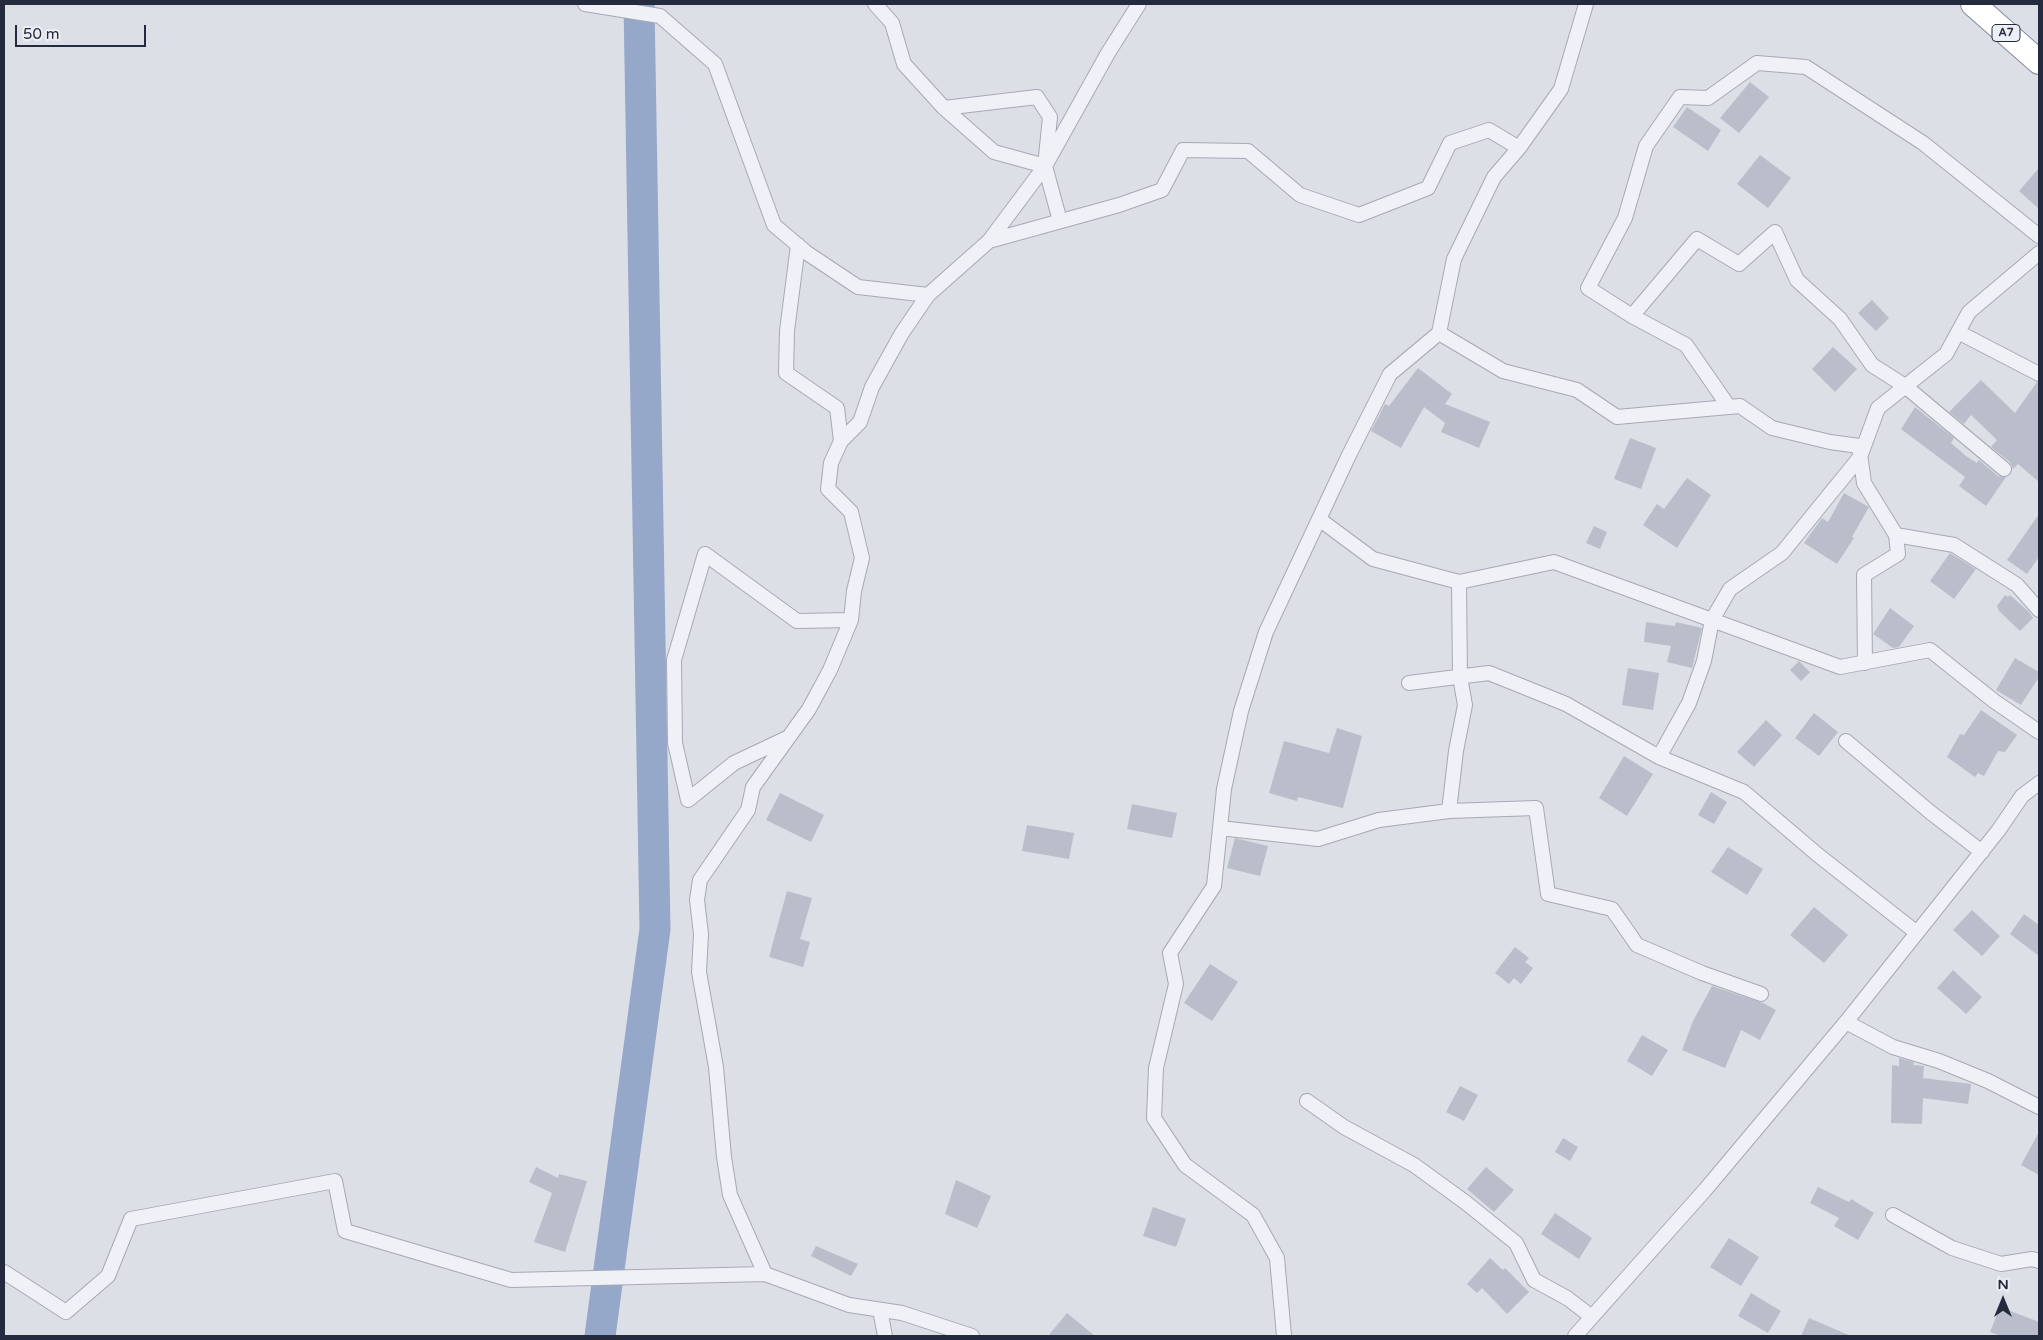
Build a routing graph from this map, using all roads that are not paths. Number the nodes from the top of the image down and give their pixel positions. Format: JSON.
{"nodes":[{"id":1,"x":584,"y":4,"type":"edge"},
{"id":2,"x":875,"y":4,"type":"edge"},
{"id":3,"x":1139,"y":4,"type":"edge"},
{"id":4,"x":1586,"y":4,"type":"edge"},
{"id":5,"x":1973,"y":4,"type":"edge"},
{"id":6,"x":2039,"y":62,"type":"edge"},
{"id":7,"x":944,"y":108,"type":"junction"},
{"id":8,"x":1519,"y":148,"type":"junction"},
{"id":9,"x":1045,"y":166,"type":"junction"},
{"id":10,"x":1060,"y":221,"type":"junction"},
{"id":11,"x":2039,"y":236,"type":"edge"},
{"id":12,"x":989,"y":241,"type":"junction"},
{"id":13,"x":798,"y":245,"type":"junction"},
{"id":14,"x":2039,"y":253,"type":"edge"},
{"id":15,"x":928,"y":295,"type":"junction"},
{"id":16,"x":1632,"y":316,"type":"junction"},
{"id":17,"x":1958,"y":332,"type":"junction"},
{"id":18,"x":1438,"y":333,"type":"junction"},
{"id":19,"x":2039,"y":374,"type":"edge"},
{"id":20,"x":1905,"y":386,"type":"junction"},
{"id":21,"x":1729,"y":406,"type":"junction"},
{"id":22,"x":841,"y":441,"type":"junction"},
{"id":23,"x":1860,"y":457,"type":"junction"},
{"id":24,"x":2004,"y":469,"type":"dead end"},
{"id":25,"x":1320,"y":519,"type":"junction"},
{"id":26,"x":1896,"y":535,"type":"junction"},
{"id":27,"x":1459,"y":582,"type":"junction"},
{"id":28,"x":2039,"y":610,"type":"edge"},
{"id":29,"x":851,"y":620,"type":"junction"},
{"id":30,"x":1712,"y":620,"type":"junction"},
{"id":31,"x":1865,"y":663,"type":"junction"},
{"id":32,"x":1460,"y":676,"type":"junction"},
{"id":33,"x":1409,"y":683,"type":"dead end"},
{"id":34,"x":2039,"y":732,"type":"edge"},
{"id":35,"x":789,"y":737,"type":"junction"},
{"id":36,"x":1846,"y":741,"type":"dead end"},
{"id":37,"x":1659,"y":757,"type":"junction"},
{"id":38,"x":2039,"y":783,"type":"edge"},
{"id":39,"x":1449,"y":811,"type":"junction"},
{"id":40,"x":1220,"y":828,"type":"junction"},
{"id":41,"x":1982,"y":852,"type":"junction"},
{"id":42,"x":1917,"y":933,"type":"junction"},
{"id":43,"x":1762,"y":994,"type":"dead end"},
{"id":44,"x":1846,"y":1022,"type":"junction"},
{"id":45,"x":1307,"y":1101,"type":"dead end"},
{"id":46,"x":2039,"y":1107,"type":"edge"},
{"id":47,"x":1893,"y":1215,"type":"dead end"},
{"id":48,"x":2039,"y":1261,"type":"edge"},
{"id":49,"x":4,"y":1272,"type":"edge"},
{"id":50,"x":765,"y":1274,"type":"junction"},
{"id":51,"x":880,"y":1310,"type":"junction"},
{"id":52,"x":1592,"y":1317,"type":"junction"},
{"id":53,"x":884,"y":1336,"type":"edge"},
{"id":54,"x":972,"y":1336,"type":"edge"},
{"id":55,"x":1284,"y":1336,"type":"edge"},
{"id":56,"x":1575,"y":1336,"type":"edge"}],
"edges":[{"from":1,"to":13,"type":"street"},
{"from":2,"to":7,"type":"street"},
{"from":3,"to":9,"type":"street"},
{"from":4,"to":8,"type":"street"},
{"from":5,"to":6,"type":"highway","number":"A7"},
{"from":7,"to":9,"type":"street"},
{"from":7,"to":9,"type":"street"},
{"from":8,"to":10,"type":"street"},
{"from":8,"to":18,"type":"street"},
{"from":9,"to":10,"type":"street"},
{"from":9,"to":12,"type":"street"},
{"from":10,"to":12,"type":"street"},
{"from":11,"to":16,"type":"street"},
{"from":12,"to":15,"type":"street"},
{"from":13,"to":15,"type":"street"},
{"from":13,"to":22,"type":"street"},
{"from":14,"to":17,"type":"street"},
{"from":15,"to":22,"type":"street"},
{"from":16,"to":20,"type":"street"},
{"from":16,"to":21,"type":"street"},
{"from":17,"to":19,"type":"street"},
{"from":17,"to":20,"type":"street"},
{"from":18,"to":21,"type":"street"},
{"from":18,"to":25,"type":"street"},
{"from":20,"to":23,"type":"street"},
{"from":20,"to":24,"type":"street"},
{"from":21,"to":23,"type":"street"},
{"from":22,"to":29,"type":"street"},
{"from":23,"to":26,"type":"street"},
{"from":23,"to":30,"type":"street"},
{"from":25,"to":27,"type":"street"},
{"from":25,"to":40,"type":"street"},
{"from":26,"to":28,"type":"street"},
{"from":26,"to":31,"type":"street"},
{"from":27,"to":30,"type":"street"},
{"from":27,"to":32,"type":"street"},
{"from":29,"to":35,"type":"street"},
{"from":29,"to":35,"type":"street"},
{"from":30,"to":31,"type":"street"},
{"from":30,"to":37,"type":"street"},
{"from":31,"to":34,"type":"street"},
{"from":32,"to":33,"type":"street"},
{"from":32,"to":37,"type":"street"},
{"from":32,"to":39,"type":"street"},
{"from":35,"to":50,"type":"street"},
{"from":36,"to":41,"type":"street"},
{"from":37,"to":42,"type":"street"},
{"from":38,"to":41,"type":"street"},
{"from":39,"to":40,"type":"street"},
{"from":39,"to":43,"type":"street"},
{"from":40,"to":55,"type":"street"},
{"from":41,"to":42,"type":"street"},
{"from":42,"to":44,"type":"street"},
{"from":44,"to":46,"type":"street"},
{"from":44,"to":52,"type":"street"},
{"from":45,"to":52,"type":"street"},
{"from":47,"to":48,"type":"street"},
{"from":49,"to":50,"type":"street"},
{"from":50,"to":51,"type":"street"},
{"from":51,"to":53,"type":"street"},
{"from":51,"to":54,"type":"street"},
{"from":52,"to":56,"type":"street"}]}
